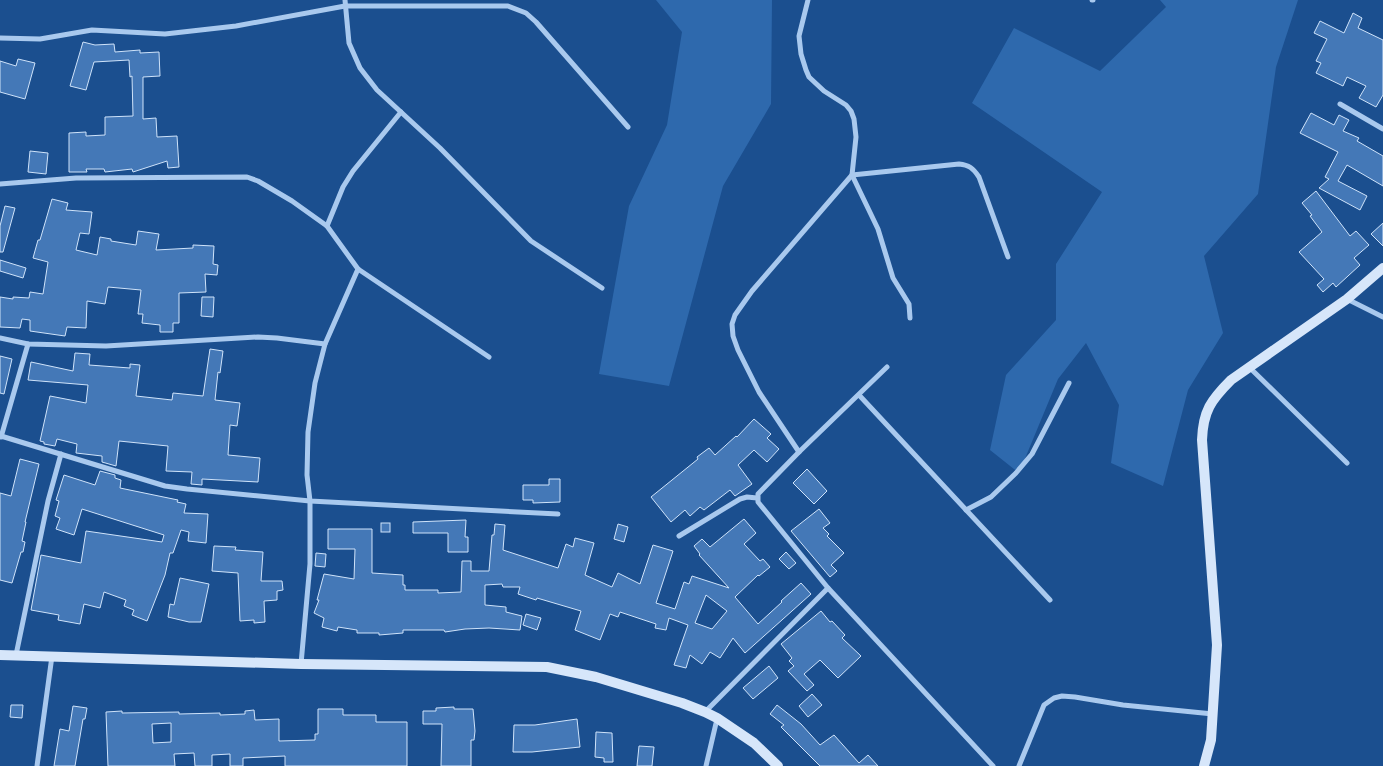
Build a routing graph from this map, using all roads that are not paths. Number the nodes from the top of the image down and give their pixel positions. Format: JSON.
{"nodes":[{"id":1,"x":345,"y":0,"type":"edge"},
{"id":2,"x":808,"y":0,"type":"edge"},
{"id":3,"x":345,"y":6,"type":"junction"},
{"id":4,"x":0,"y":38,"type":"edge"},
{"id":5,"x":1340,"y":104,"type":"dead end"},
{"id":6,"x":401,"y":112,"type":"junction"},
{"id":7,"x":628,"y":127,"type":"dead end"},
{"id":8,"x":1383,"y":129,"type":"edge"},
{"id":9,"x":852,"y":175,"type":"junction"},
{"id":10,"x":0,"y":184,"type":"edge"},
{"id":11,"x":327,"y":226,"type":"junction"},
{"id":12,"x":1008,"y":257,"type":"dead end"},
{"id":13,"x":1383,"y":268,"type":"edge"},
{"id":14,"x":358,"y":269,"type":"junction"},
{"id":15,"x":602,"y":288,"type":"dead end"},
{"id":16,"x":1347,"y":299,"type":"junction"},
{"id":17,"x":1383,"y":317,"type":"edge"},
{"id":18,"x":910,"y":318,"type":"dead end"},
{"id":19,"x":0,"y":338,"type":"edge"},
{"id":20,"x":28,"y":344,"type":"junction"},
{"id":21,"x":325,"y":344,"type":"junction"},
{"id":22,"x":489,"y":357,"type":"dead end"},
{"id":23,"x":887,"y":367,"type":"dead end"},
{"id":24,"x":1250,"y":368,"type":"junction"},
{"id":25,"x":1069,"y":383,"type":"dead end"},
{"id":26,"x":859,"y":394,"type":"junction"},
{"id":27,"x":0,"y":438,"type":"edge"},
{"id":28,"x":798,"y":452,"type":"junction"},
{"id":29,"x":61,"y":454,"type":"junction"},
{"id":30,"x":1347,"y":463,"type":"dead end"},
{"id":31,"x":757,"y":498,"type":"junction"},
{"id":32,"x":310,"y":501,"type":"junction"},
{"id":33,"x":966,"y":510,"type":"junction"},
{"id":34,"x":558,"y":514,"type":"dead end"},
{"id":35,"x":679,"y":536,"type":"dead end"},
{"id":36,"x":828,"y":588,"type":"junction"},
{"id":37,"x":1050,"y":600,"type":"dead end"},
{"id":38,"x":0,"y":655,"type":"edge"},
{"id":39,"x":16,"y":655,"type":"junction"},
{"id":40,"x":52,"y":656,"type":"junction"},
{"id":41,"x":301,"y":664,"type":"junction"},
{"id":42,"x":706,"y":712,"type":"junction"},
{"id":43,"x":1213,"y":714,"type":"junction"},
{"id":44,"x":717,"y":718,"type":"junction"},
{"id":45,"x":36,"y":766,"type":"edge"},
{"id":46,"x":706,"y":766,"type":"edge"},
{"id":47,"x":778,"y":766,"type":"edge"},
{"id":48,"x":993,"y":766,"type":"edge"},
{"id":49,"x":1019,"y":766,"type":"edge"},
{"id":50,"x":1204,"y":766,"type":"edge"}],
"edges":[{"from":1,"to":3,"type":"street"},
{"from":2,"to":9,"type":"street"},
{"from":3,"to":4,"type":"street"},
{"from":3,"to":6,"type":"street"},
{"from":3,"to":7,"type":"street"},
{"from":5,"to":8,"type":"street"},
{"from":6,"to":11,"type":"street"},
{"from":6,"to":15,"type":"street"},
{"from":9,"to":12,"type":"street"},
{"from":9,"to":18,"type":"street"},
{"from":9,"to":28,"type":"street"},
{"from":10,"to":11,"type":"street"},
{"from":11,"to":14,"type":"street"},
{"from":13,"to":16,"type":"street"},
{"from":14,"to":21,"type":"street"},
{"from":14,"to":22,"type":"street"},
{"from":16,"to":17,"type":"street"},
{"from":16,"to":24,"type":"street"},
{"from":19,"to":20,"type":"street"},
{"from":20,"to":21,"type":"street"},
{"from":20,"to":27,"type":"street"},
{"from":21,"to":32,"type":"street"},
{"from":23,"to":26,"type":"street"},
{"from":24,"to":30,"type":"street"},
{"from":24,"to":43,"type":"street"},
{"from":25,"to":33,"type":"street"},
{"from":26,"to":28,"type":"street"},
{"from":26,"to":33,"type":"street"},
{"from":27,"to":29,"type":"street"},
{"from":28,"to":31,"type":"street"},
{"from":29,"to":32,"type":"street"},
{"from":29,"to":39,"type":"street"},
{"from":31,"to":35,"type":"street"},
{"from":31,"to":36,"type":"street"},
{"from":32,"to":34,"type":"street"},
{"from":32,"to":41,"type":"street"},
{"from":33,"to":37,"type":"street"},
{"from":36,"to":42,"type":"street"},
{"from":36,"to":48,"type":"street"},
{"from":38,"to":39,"type":"street"},
{"from":39,"to":40,"type":"street"},
{"from":40,"to":41,"type":"street"},
{"from":40,"to":45,"type":"street"},
{"from":41,"to":42,"type":"street"},
{"from":42,"to":44,"type":"street"},
{"from":43,"to":49,"type":"street"},
{"from":43,"to":50,"type":"street"},
{"from":44,"to":46,"type":"street"},
{"from":44,"to":47,"type":"street"}]}
